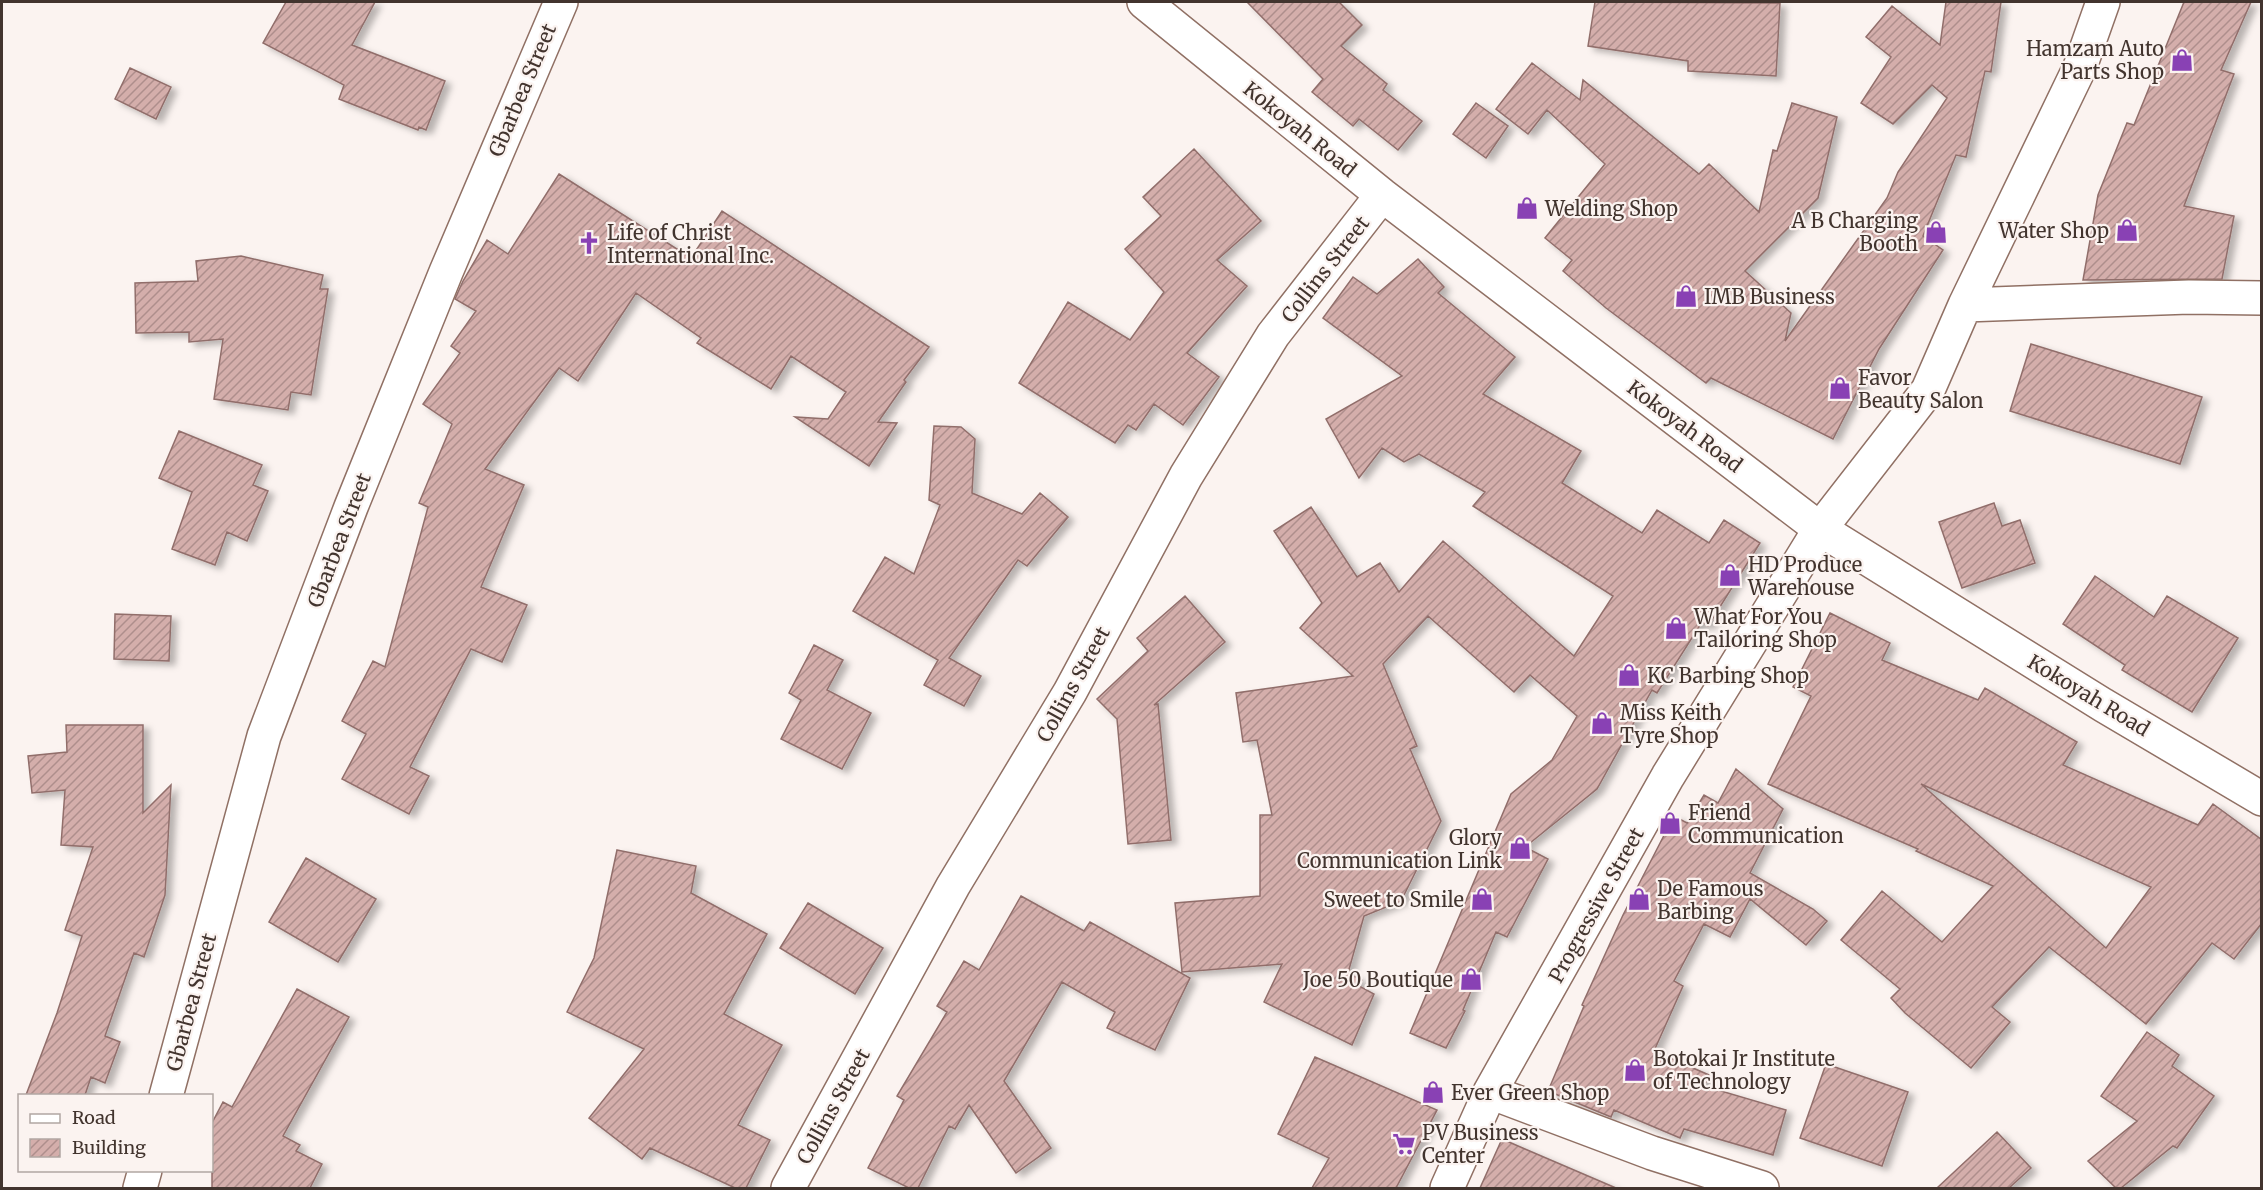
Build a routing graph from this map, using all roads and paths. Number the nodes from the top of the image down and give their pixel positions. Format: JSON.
{"nodes":[{"id":1,"x":561,"y":2,"type":"edge"},
{"id":2,"x":1144,"y":2,"type":"edge"},
{"id":3,"x":2103,"y":2,"type":"edge"},
{"id":4,"x":1382,"y":195,"type":"junction"},
{"id":5,"x":2262,"y":298,"type":"edge"},
{"id":6,"x":1965,"y":305,"type":"junction"},
{"id":7,"x":1820,"y":529,"type":"junction"},
{"id":8,"x":2262,"y":799,"type":"edge"},
{"id":9,"x":1490,"y":1092,"type":"junction"},
{"id":10,"x":166,"y":1094,"type":"edge"},
{"id":11,"x":144,"y":1172,"type":"edge"},
{"id":12,"x":140,"y":1188,"type":"edge"},
{"id":13,"x":788,"y":1188,"type":"edge"},
{"id":14,"x":1447,"y":1188,"type":"edge"},
{"id":15,"x":1762,"y":1188,"type":"edge"}],
"edges":[{"from":1,"to":10,"type":"street","name":"Gbarbea Street"},
{"from":2,"to":4,"type":"street","name":"Kokoyah Road"},
{"from":3,"to":6,"type":"street","name":"Progressive Street"},
{"from":4,"to":7,"type":"street","name":"Kokoyah Road"},
{"from":4,"to":13,"type":"street","name":"Collins Street"},
{"from":5,"to":6,"type":"street"},
{"from":6,"to":7,"type":"street","name":"Progressive Street"},
{"from":7,"to":8,"type":"street","name":"Kokoyah Road"},
{"from":7,"to":9,"type":"street","name":"Progressive Street"},
{"from":9,"to":14,"type":"street","name":"Progressive Street"},
{"from":9,"to":15,"type":"street"},
{"from":11,"to":12,"type":"street"}]}
